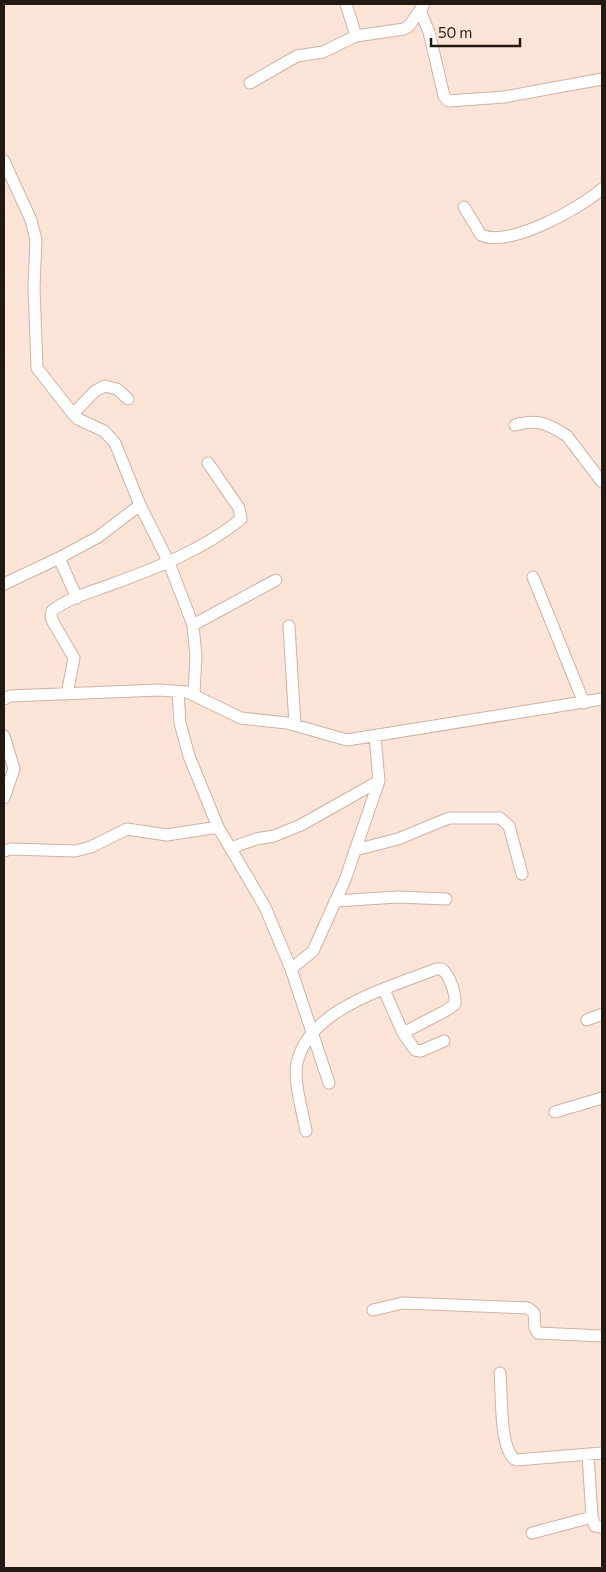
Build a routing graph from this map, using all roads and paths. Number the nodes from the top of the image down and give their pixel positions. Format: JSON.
{"nodes":[{"id":1,"x":346,"y":4,"type":"edge"},
{"id":2,"x":422,"y":7,"type":"edge"},
{"id":3,"x":356,"y":36,"type":"junction"},
{"id":4,"x":602,"y":79,"type":"edge"},
{"id":5,"x":250,"y":83,"type":"dead end"},
{"id":6,"x":4,"y":161,"type":"edge"},
{"id":7,"x":602,"y":189,"type":"edge"},
{"id":8,"x":464,"y":207,"type":"dead end"},
{"id":9,"x":128,"y":399,"type":"dead end"},
{"id":10,"x":73,"y":414,"type":"junction"},
{"id":11,"x":515,"y":426,"type":"dead end"},
{"id":12,"x":208,"y":463,"type":"dead end"},
{"id":13,"x":602,"y":482,"type":"edge"},
{"id":14,"x":140,"y":505,"type":"junction"},
{"id":15,"x":59,"y":558,"type":"junction"},
{"id":16,"x":169,"y":563,"type":"junction"},
{"id":17,"x":533,"y":576,"type":"dead end"},
{"id":18,"x":276,"y":580,"type":"dead end"},
{"id":19,"x":4,"y":584,"type":"edge"},
{"id":20,"x":77,"y":598,"type":"junction"},
{"id":21,"x":193,"y":625,"type":"junction"},
{"id":22,"x":289,"y":626,"type":"dead end"},
{"id":23,"x":178,"y":692,"type":"junction"},
{"id":24,"x":6,"y":694,"type":"edge"},
{"id":25,"x":67,"y":694,"type":"junction"},
{"id":26,"x":194,"y":694,"type":"junction"},
{"id":27,"x":602,"y":699,"type":"edge"},
{"id":28,"x":584,"y":703,"type":"junction"},
{"id":29,"x":294,"y":725,"type":"junction"},
{"id":30,"x":4,"y":736,"type":"edge"},
{"id":31,"x":375,"y":736,"type":"junction"},
{"id":32,"x":379,"y":781,"type":"junction"},
{"id":33,"x":4,"y":798,"type":"edge"},
{"id":34,"x":218,"y":826,"type":"junction"},
{"id":35,"x":231,"y":848,"type":"junction"},
{"id":36,"x":356,"y":850,"type":"junction"},
{"id":37,"x":4,"y":851,"type":"edge"},
{"id":38,"x":522,"y":874,"type":"dead end"},
{"id":39,"x":446,"y":899,"type":"dead end"},
{"id":40,"x":335,"y":901,"type":"junction"},
{"id":41,"x":291,"y":969,"type":"junction"},
{"id":42,"x":384,"y":990,"type":"junction"},
{"id":43,"x":602,"y":1014,"type":"edge"},
{"id":44,"x":587,"y":1020,"type":"dead end"},
{"id":45,"x":312,"y":1031,"type":"junction"},
{"id":46,"x":403,"y":1033,"type":"junction"},
{"id":47,"x":444,"y":1041,"type":"dead end"},
{"id":48,"x":329,"y":1083,"type":"dead end"},
{"id":49,"x":602,"y":1098,"type":"edge"},
{"id":50,"x":555,"y":1112,"type":"dead end"},
{"id":51,"x":306,"y":1131,"type":"dead end"},
{"id":52,"x":373,"y":1310,"type":"dead end"},
{"id":53,"x":602,"y":1336,"type":"edge"},
{"id":54,"x":500,"y":1373,"type":"dead end"},
{"id":55,"x":602,"y":1453,"type":"edge"},
{"id":56,"x":588,"y":1455,"type":"junction"},
{"id":57,"x":592,"y":1516,"type":"junction"},
{"id":58,"x":602,"y":1527,"type":"edge"},
{"id":59,"x":532,"y":1534,"type":"dead end"}],
"edges":[{"from":1,"to":3,"type":"street"},
{"from":2,"to":3,"type":"street"},
{"from":2,"to":4,"type":"street"},
{"from":3,"to":5,"type":"street"},
{"from":6,"to":10,"type":"street"},
{"from":7,"to":8,"type":"street"},
{"from":9,"to":10,"type":"street"},
{"from":10,"to":14,"type":"street"},
{"from":11,"to":13,"type":"street"},
{"from":12,"to":16,"type":"street"},
{"from":14,"to":15,"type":"street"},
{"from":14,"to":16,"type":"street"},
{"from":15,"to":19,"type":"street"},
{"from":15,"to":20,"type":"street"},
{"from":16,"to":20,"type":"street"},
{"from":16,"to":21,"type":"street"},
{"from":17,"to":28,"type":"street"},
{"from":18,"to":21,"type":"street"},
{"from":20,"to":25,"type":"street"},
{"from":21,"to":26,"type":"street"},
{"from":22,"to":29,"type":"street"},
{"from":23,"to":25,"type":"street"},
{"from":23,"to":26,"type":"street"},
{"from":23,"to":34,"type":"street"},
{"from":24,"to":25,"type":"street"},
{"from":26,"to":29,"type":"street"},
{"from":27,"to":28,"type":"street"},
{"from":28,"to":31,"type":"street"},
{"from":29,"to":31,"type":"street"},
{"from":30,"to":33,"type":"street"},
{"from":31,"to":32,"type":"street"},
{"from":32,"to":35,"type":"street"},
{"from":32,"to":36,"type":"street"},
{"from":34,"to":35,"type":"street"},
{"from":34,"to":37,"type":"street"},
{"from":35,"to":41,"type":"street"},
{"from":36,"to":38,"type":"street"},
{"from":36,"to":40,"type":"street"},
{"from":39,"to":40,"type":"street"},
{"from":40,"to":41,"type":"street"},
{"from":41,"to":45,"type":"street"},
{"from":42,"to":45,"type":"street"},
{"from":42,"to":46,"type":"street"},
{"from":42,"to":46,"type":"street"},
{"from":43,"to":44,"type":"street"},
{"from":45,"to":48,"type":"street"},
{"from":45,"to":51,"type":"street"},
{"from":46,"to":47,"type":"street"},
{"from":49,"to":50,"type":"street"},
{"from":52,"to":53,"type":"street"},
{"from":54,"to":56,"type":"street"},
{"from":55,"to":56,"type":"street"},
{"from":56,"to":57,"type":"street"},
{"from":57,"to":58,"type":"street"},
{"from":57,"to":59,"type":"street"}]}
